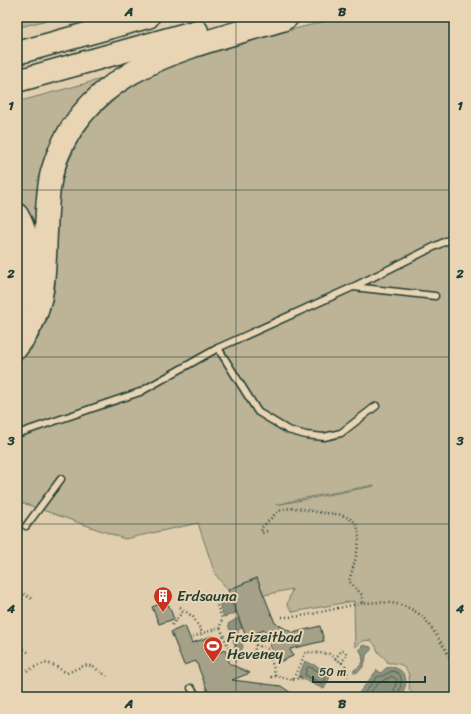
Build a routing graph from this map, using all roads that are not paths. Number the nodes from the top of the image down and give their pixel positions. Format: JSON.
{"nodes":[{"id":1,"x":148,"y":17,"type":"edge"},
{"id":2,"x":249,"y":17,"type":"edge"},
{"id":3,"x":287,"y":17,"type":"edge"},
{"id":4,"x":17,"y":53,"type":"edge"},
{"id":5,"x":17,"y":81,"type":"edge"},
{"id":6,"x":17,"y":215,"type":"edge"},
{"id":7,"x":454,"y":237,"type":"edge"},
{"id":8,"x":353,"y":287,"type":"junction"},
{"id":9,"x":435,"y":296,"type":"dead end"},
{"id":10,"x":17,"y":320,"type":"edge"},
{"id":11,"x":17,"y":347,"type":"edge"},
{"id":12,"x":218,"y":348,"type":"junction"},
{"id":13,"x":376,"y":406,"type":"dead end"},
{"id":14,"x":17,"y":434,"type":"edge"},
{"id":15,"x":61,"y":479,"type":"dead end"},
{"id":16,"x":26,"y":526,"type":"dead end"},
{"id":17,"x":191,"y":688,"type":"dead end"},
{"id":18,"x":198,"y":697,"type":"edge"}],
"edges":[{"from":1,"to":4,"type":"highway"},
{"from":2,"to":5,"type":"highway"},
{"from":3,"to":11,"type":"highway"},
{"from":6,"to":10,"type":"highway"},
{"from":7,"to":8,"type":"lane"},
{"from":8,"to":9,"type":"lane"},
{"from":8,"to":12,"type":"lane"},
{"from":12,"to":13,"type":"lane"},
{"from":12,"to":14,"type":"lane"},
{"from":15,"to":16,"type":"lane"},
{"from":17,"to":18,"type":"lane"}]}
